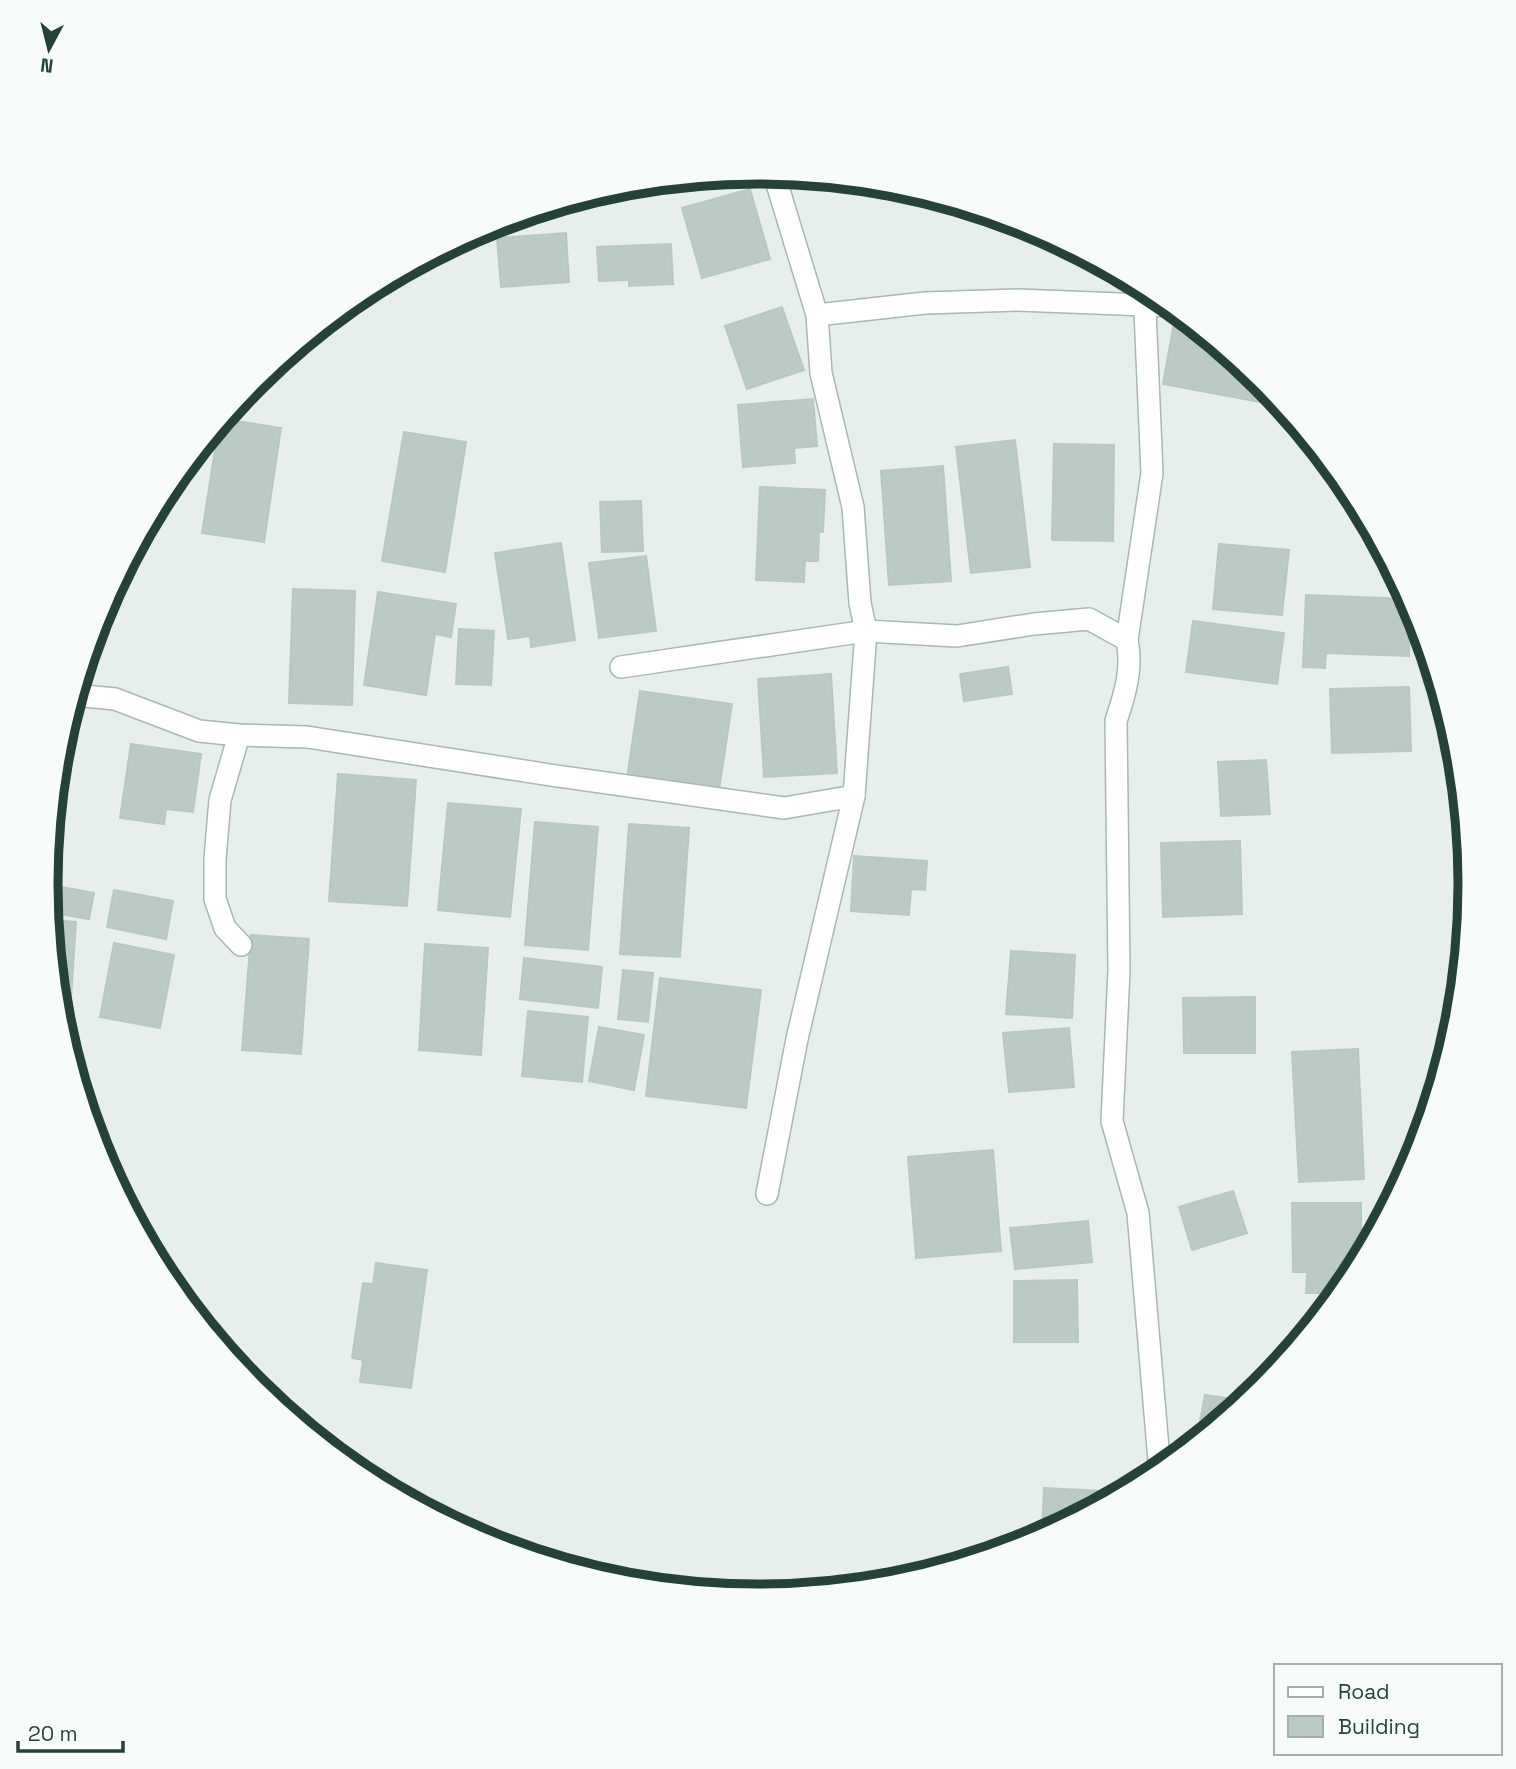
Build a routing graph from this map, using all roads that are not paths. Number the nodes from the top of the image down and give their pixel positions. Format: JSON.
{"nodes":[{"id":1,"x":777,"y":185,"type":"edge"},
{"id":2,"x":1139,"y":297,"type":"edge"},
{"id":3,"x":1144,"y":300,"type":"edge"},
{"id":4,"x":817,"y":315,"type":"junction"},
{"id":5,"x":866,"y":631,"type":"junction"},
{"id":6,"x":1127,"y":640,"type":"junction"},
{"id":7,"x":621,"y":667,"type":"dead end"},
{"id":8,"x":84,"y":696,"type":"edge"},
{"id":9,"x":239,"y":736,"type":"junction"},
{"id":10,"x":854,"y":796,"type":"junction"},
{"id":11,"x":241,"y":946,"type":"dead end"},
{"id":12,"x":767,"y":1194,"type":"dead end"},
{"id":13,"x":1159,"y":1458,"type":"edge"}],
"edges":[{"from":1,"to":4,"type":"street"},
{"from":2,"to":4,"type":"street"},
{"from":3,"to":6,"type":"street"},
{"from":4,"to":5,"type":"street"},
{"from":5,"to":6,"type":"street"},
{"from":5,"to":7,"type":"street"},
{"from":5,"to":10,"type":"street"},
{"from":6,"to":13,"type":"street"},
{"from":8,"to":9,"type":"street"},
{"from":9,"to":10,"type":"street"},
{"from":9,"to":11,"type":"street"},
{"from":10,"to":12,"type":"street"}]}
